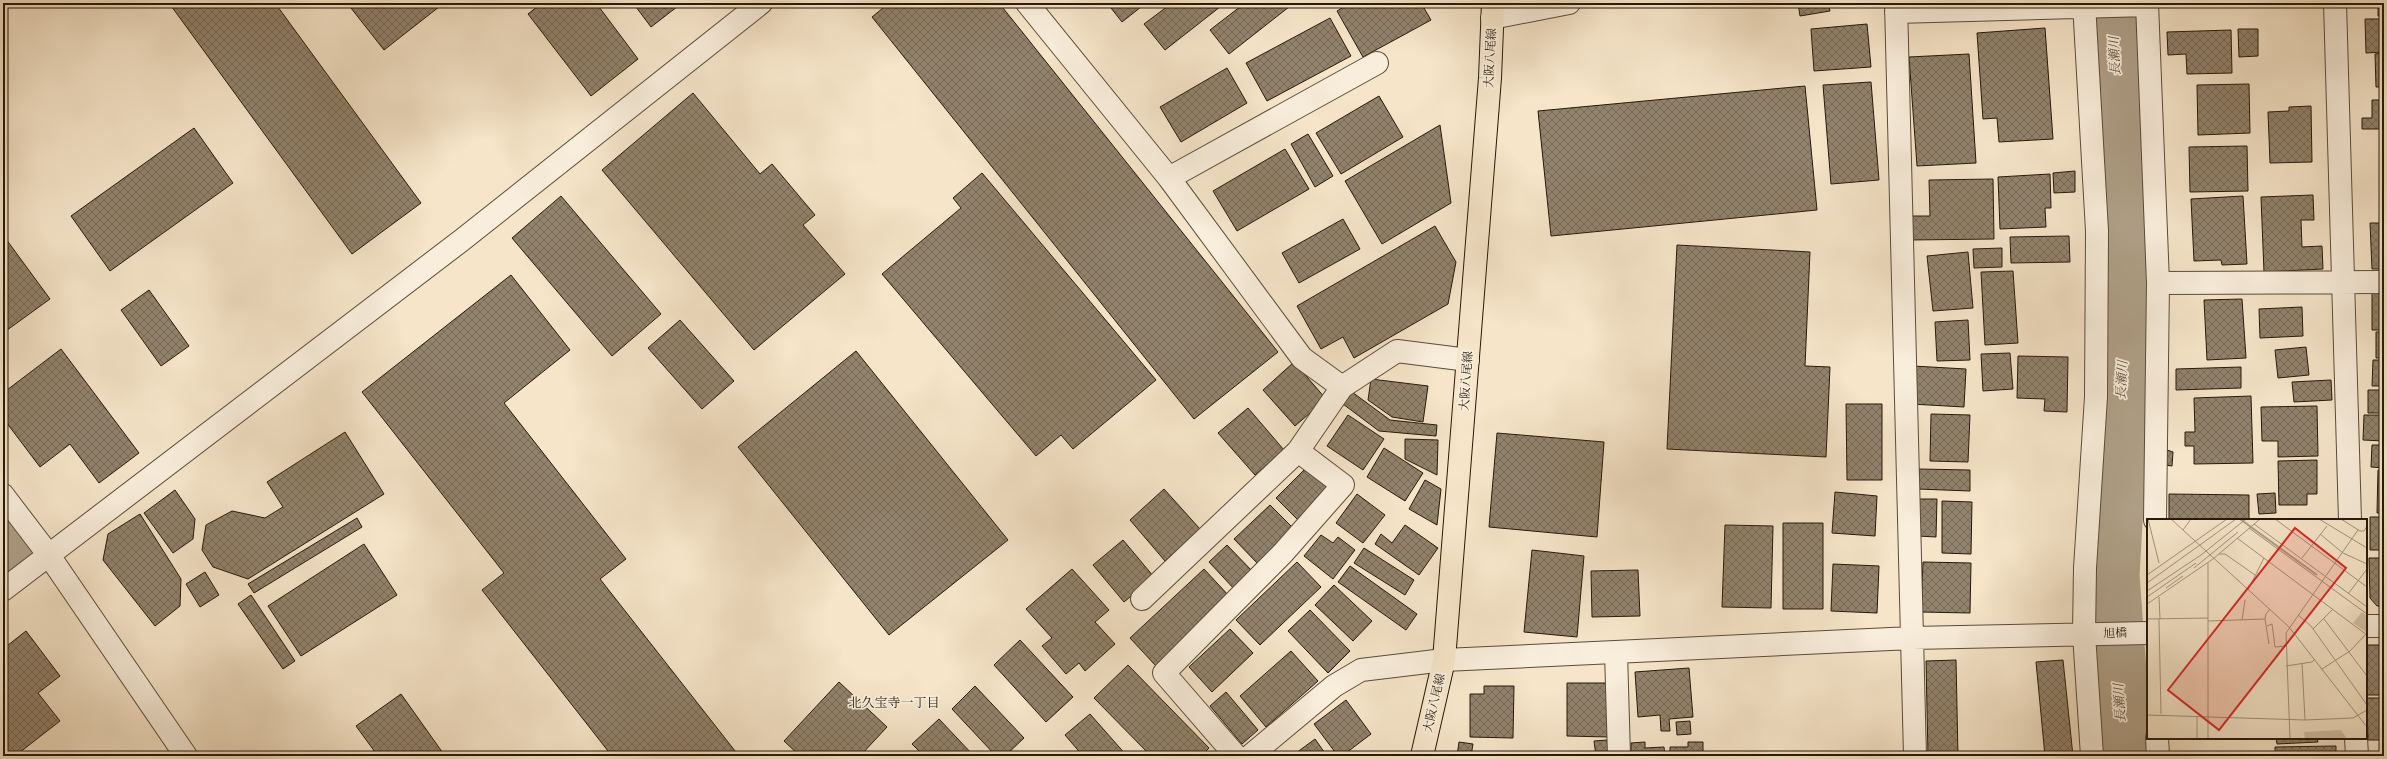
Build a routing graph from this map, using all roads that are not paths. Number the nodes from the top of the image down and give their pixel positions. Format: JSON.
{"nodes":[{"id":1,"x":761,"y":3,"type":"edge"},
{"id":2,"x":1027,"y":3,"type":"edge"},
{"id":3,"x":1569,"y":3,"type":"edge"},
{"id":4,"x":2335,"y":3,"type":"edge"},
{"id":5,"x":2147,"y":4,"type":"edge"},
{"id":6,"x":2084,"y":5,"type":"edge"},
{"id":7,"x":1896,"y":7,"type":"edge"},
{"id":8,"x":1492,"y":10,"type":"edge"},
{"id":9,"x":1377,"y":63,"type":"dead end"},
{"id":10,"x":1169,"y":178,"type":"junction"},
{"id":11,"x":2342,"y":282,"type":"junction"},
{"id":12,"x":2384,"y":282,"type":"edge"},
{"id":13,"x":2158,"y":283,"type":"junction"},
{"id":14,"x":1468,"y":360,"type":"junction"},
{"id":15,"x":1342,"y":387,"type":"junction"},
{"id":16,"x":1298,"y":451,"type":"junction"},
{"id":17,"x":3,"y":495,"type":"edge"},
{"id":18,"x":2155,"y":519,"type":"edge"},
{"id":19,"x":2350,"y":519,"type":"edge"},
{"id":20,"x":48,"y":554,"type":"junction"},
{"id":21,"x":3,"y":590,"type":"edge"},
{"id":22,"x":1142,"y":599,"type":"dead end"},
{"id":23,"x":2367,"y":626,"type":"edge"},
{"id":24,"x":2384,"y":626,"type":"edge"},
{"id":25,"x":2142,"y":633,"type":"edge"},
{"id":26,"x":2089,"y":634,"type":"junction"},
{"id":27,"x":1912,"y":638,"type":"junction"},
{"id":28,"x":1616,"y":652,"type":"junction"},
{"id":29,"x":1444,"y":660,"type":"junction"},
{"id":30,"x":2157,"y":739,"type":"edge"},
{"id":31,"x":2356,"y":739,"type":"edge"},
{"id":32,"x":186,"y":756,"type":"edge"},
{"id":33,"x":1236,"y":756,"type":"edge"},
{"id":34,"x":1250,"y":756,"type":"edge"},
{"id":35,"x":1422,"y":756,"type":"edge"},
{"id":36,"x":1620,"y":756,"type":"edge"},
{"id":37,"x":1915,"y":756,"type":"edge"},
{"id":38,"x":2092,"y":756,"type":"edge"},
{"id":39,"x":2158,"y":756,"type":"edge"},
{"id":40,"x":2357,"y":756,"type":"edge"}],
"edges":[{"from":1,"to":20,"type":"street"},
{"from":2,"to":10,"type":"street"},
{"from":3,"to":8,"type":"street"},
{"from":4,"to":11,"type":"street"},
{"from":5,"to":6,"type":"street"},
{"from":5,"to":13,"type":"street"},
{"from":6,"to":7,"type":"street"},
{"from":6,"to":26,"type":"street"},
{"from":7,"to":27,"type":"street"},
{"from":8,"to":14,"type":"main road","name":"大阪八尾線"},
{"from":9,"to":10,"type":"street"},
{"from":10,"to":15,"type":"street"},
{"from":11,"to":12,"type":"street"},
{"from":11,"to":13,"type":"street"},
{"from":11,"to":19,"type":"street"},
{"from":13,"to":18,"type":"street"},
{"from":14,"to":15,"type":"street"},
{"from":14,"to":29,"type":"main road","name":"大阪八尾線"},
{"from":15,"to":16,"type":"street"},
{"from":16,"to":22,"type":"street"},
{"from":16,"to":33,"type":"street"},
{"from":17,"to":20,"type":"street"},
{"from":20,"to":21,"type":"street"},
{"from":20,"to":32,"type":"street"},
{"from":23,"to":24,"type":"street"},
{"from":25,"to":26,"type":"street","name":"旭橋"},
{"from":26,"to":27,"type":"street","name":"旭橋"},
{"from":26,"to":38,"type":"street"},
{"from":27,"to":28,"type":"street","name":"旭橋"},
{"from":27,"to":37,"type":"street"},
{"from":28,"to":29,"type":"street","name":"旭橋"},
{"from":28,"to":36,"type":"street"},
{"from":29,"to":34,"type":"street","name":"旭橋"},
{"from":29,"to":35,"type":"main road","name":"大阪八尾線"},
{"from":30,"to":39,"type":"street"},
{"from":31,"to":40,"type":"street"}]}
